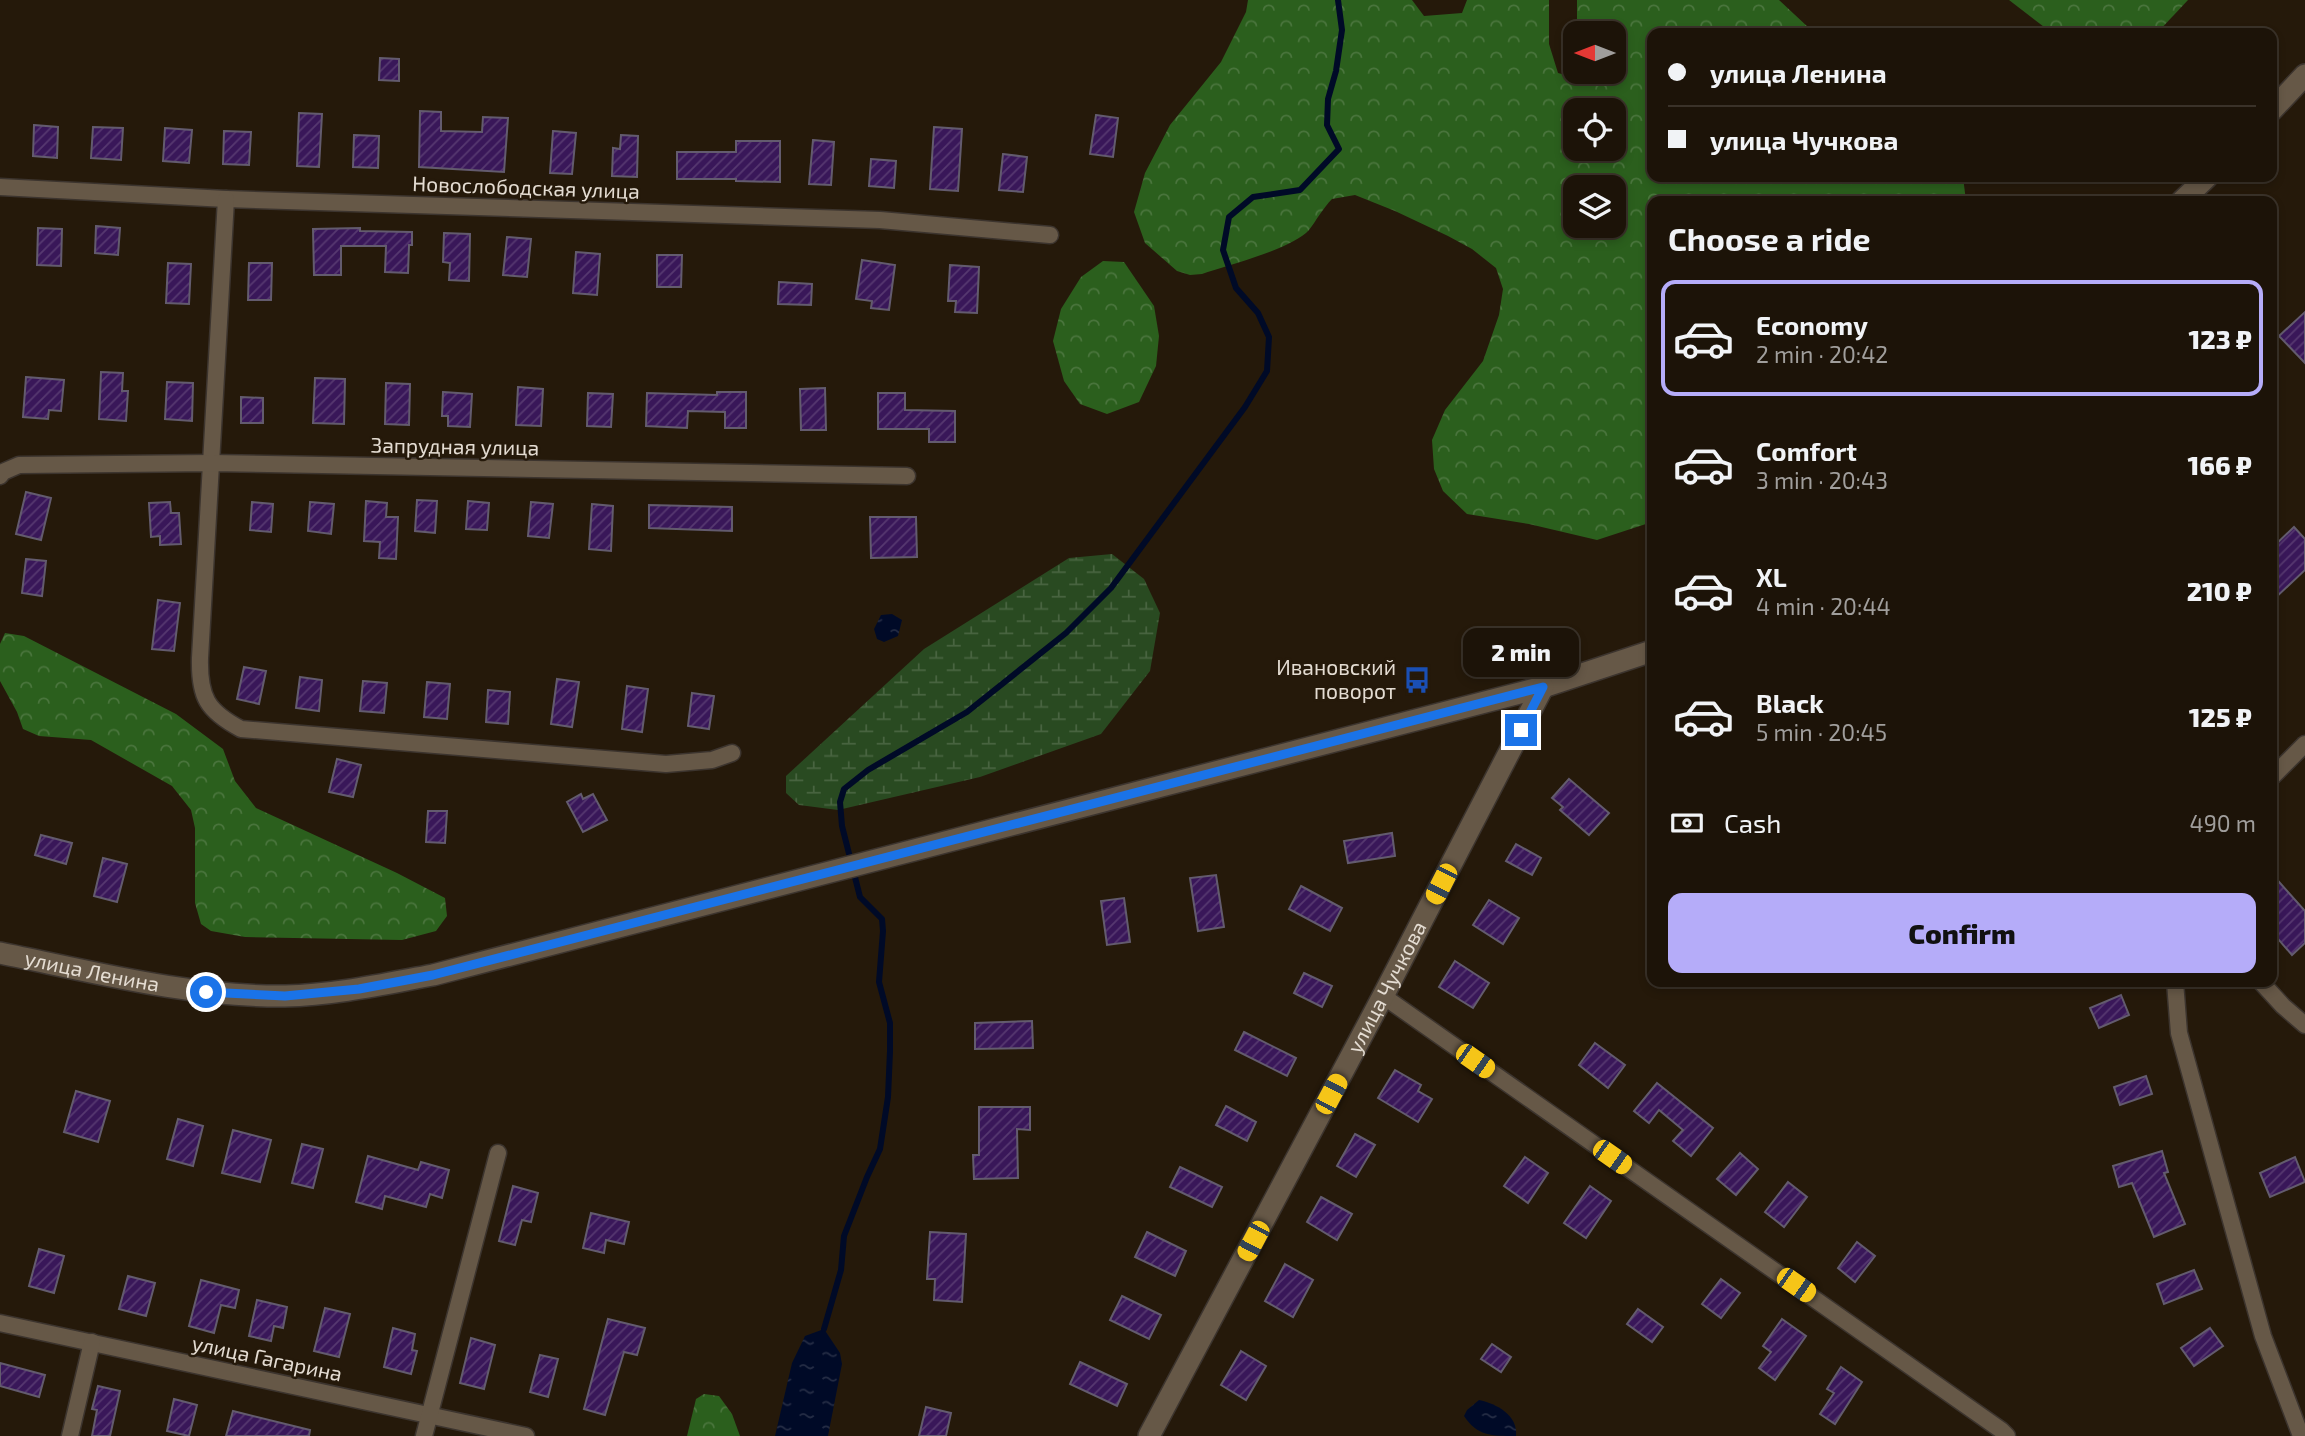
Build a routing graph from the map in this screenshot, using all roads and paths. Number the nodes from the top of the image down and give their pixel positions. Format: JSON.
{"nodes":[{"id":1,"x":2305,"y":75,"type":"edge"},
{"id":2,"x":2277,"y":105,"type":"edge"},
{"id":3,"x":2202,"y":182,"type":"edge"},
{"id":4,"x":0,"y":187,"type":"edge"},
{"id":5,"x":2187,"y":196,"type":"edge"},
{"id":6,"x":226,"y":199,"type":"junction"},
{"id":7,"x":1050,"y":235,"type":"dead end"},
{"id":8,"x":212,"y":463,"type":"junction"},
{"id":9,"x":1,"y":474,"type":"edge"},
{"id":10,"x":907,"y":476,"type":"dead end"},
{"id":11,"x":1647,"y":653,"type":"edge"},
{"id":12,"x":1543,"y":687,"type":"junction"},
{"id":13,"x":2305,"y":744,"type":"edge"},
{"id":14,"x":732,"y":753,"type":"dead end"},
{"id":15,"x":2277,"y":772,"type":"edge"},
{"id":16,"x":0,"y":953,"type":"edge"},
{"id":17,"x":2175,"y":987,"type":"edge"},
{"id":18,"x":2266,"y":987,"type":"edge"},
{"id":19,"x":1384,"y":996,"type":"junction"},
{"id":20,"x":2305,"y":1025,"type":"edge"},
{"id":21,"x":498,"y":1153,"type":"dead end"},
{"id":22,"x":0,"y":1323,"type":"edge"},
{"id":23,"x":92,"y":1342,"type":"junction"},
{"id":24,"x":429,"y":1416,"type":"junction"},
{"id":25,"x":70,"y":1436,"type":"edge"},
{"id":26,"x":424,"y":1436,"type":"edge"},
{"id":27,"x":526,"y":1436,"type":"edge"},
{"id":28,"x":1149,"y":1436,"type":"edge"},
{"id":29,"x":2007,"y":1436,"type":"edge"},
{"id":30,"x":2301,"y":1436,"type":"edge"}],
"edges":[{"from":1,"to":2,"type":"main road"},
{"from":3,"to":5,"type":"main road"},
{"from":4,"to":6,"type":"street","name":"Новослободская улица"},
{"from":6,"to":7,"type":"street","name":"Новослободская улица"},
{"from":6,"to":8,"type":"street"},
{"from":8,"to":9,"type":"street","name":"Запрудная улица"},
{"from":8,"to":10,"type":"street","name":"Запрудная улица"},
{"from":8,"to":14,"type":"street"},
{"from":11,"to":12,"type":"main road","name":"улица Ленина"},
{"from":12,"to":16,"type":"main road","name":"улица Ленина"},
{"from":12,"to":19,"type":"main road","name":"улица Чучкова"},
{"from":13,"to":15,"type":"street"},
{"from":17,"to":30,"type":"street"},
{"from":18,"to":20,"type":"street"},
{"from":19,"to":28,"type":"main road","name":"улица Чучкова"},
{"from":19,"to":29,"type":"street"},
{"from":21,"to":24,"type":"street"},
{"from":22,"to":23,"type":"street","name":"улица Гагарина"},
{"from":23,"to":24,"type":"street","name":"улица Гагарина"},
{"from":23,"to":25,"type":"street"},
{"from":24,"to":26,"type":"street"},
{"from":24,"to":27,"type":"street","name":"улица Гагарина"}]}
